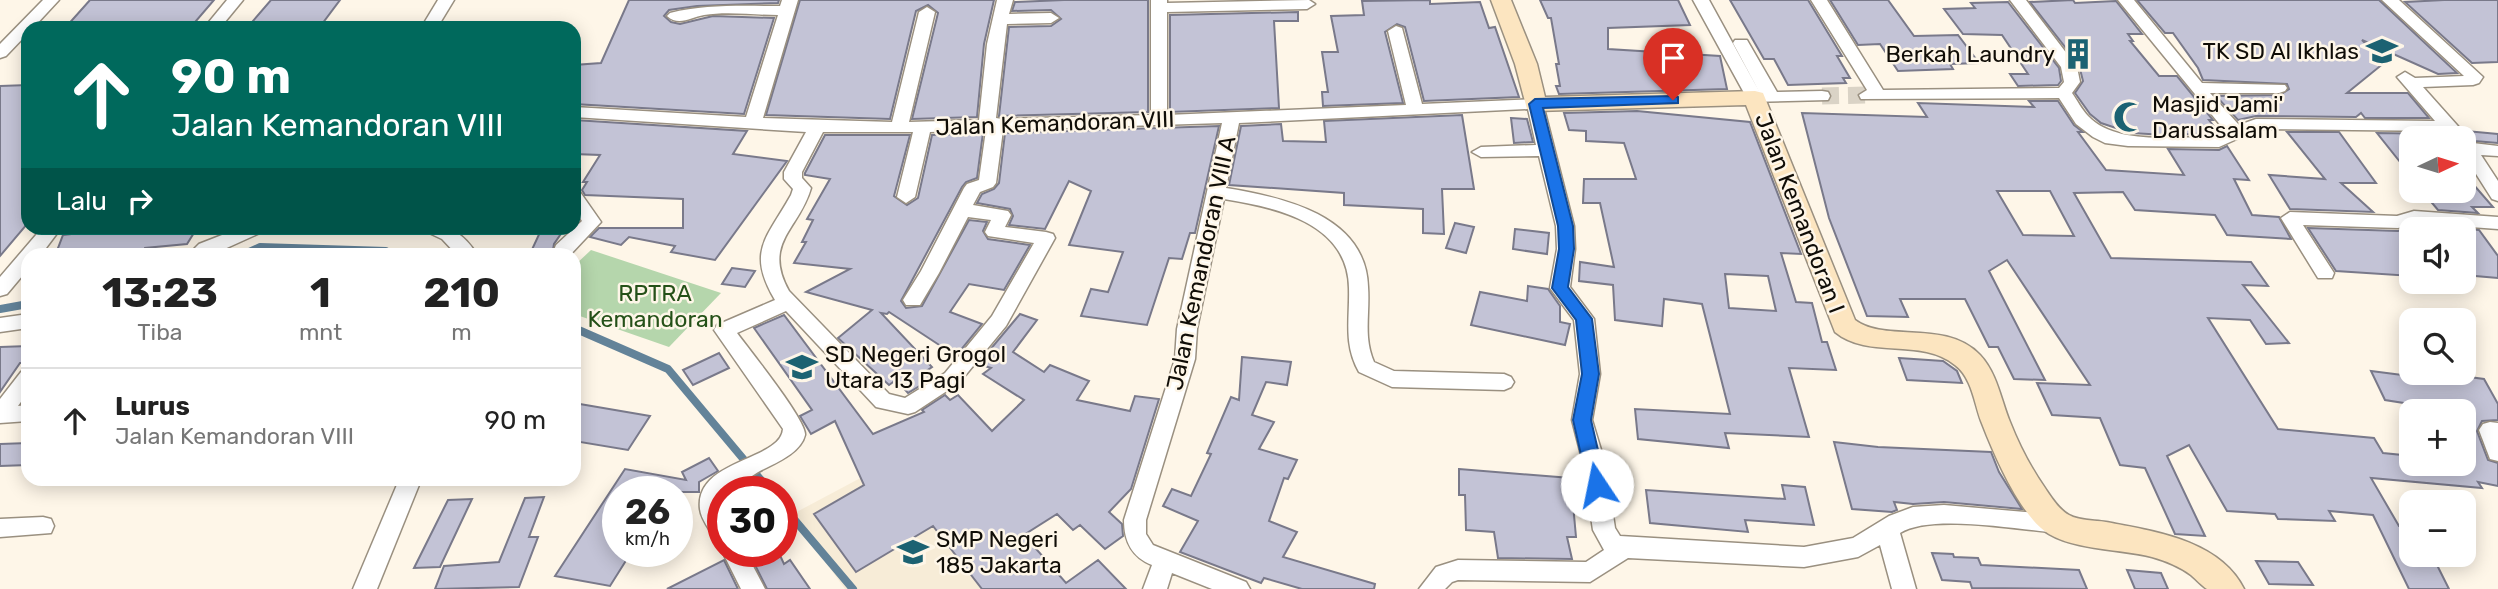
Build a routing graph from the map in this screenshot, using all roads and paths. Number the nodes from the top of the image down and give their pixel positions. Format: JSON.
{"nodes":[{"id":1,"x":51,"y":0,"type":"edge"},
{"id":2,"x":235,"y":0,"type":"edge"},
{"id":3,"x":446,"y":0,"type":"edge"},
{"id":4,"x":1005,"y":0,"type":"edge"},
{"id":5,"x":1501,"y":0,"type":"edge"},
{"id":6,"x":1701,"y":0,"type":"edge"},
{"id":7,"x":1716,"y":0,"type":"edge"},
{"id":8,"x":1819,"y":0,"type":"edge"},
{"id":9,"x":2018,"y":0,"type":"edge"},
{"id":10,"x":2126,"y":0,"type":"edge"},
{"id":11,"x":2390,"y":0,"type":"edge"},
{"id":12,"x":1159,"y":4,"type":"edge"},
{"id":13,"x":1307,"y":4,"type":"dead end"},
{"id":14,"x":789,"y":6,"type":"edge"},
{"id":15,"x":927,"y":12,"type":"dead end"},
{"id":16,"x":675,"y":16,"type":"dead end"},
{"id":17,"x":1051,"y":18,"type":"dead end"},
{"id":18,"x":1001,"y":19,"type":"junction"},
{"id":19,"x":31,"y":21,"type":"edge"},
{"id":20,"x":218,"y":21,"type":"edge"},
{"id":21,"x":433,"y":21,"type":"edge"},
{"id":22,"x":21,"y":31,"type":"edge"},
{"id":23,"x":1396,"y":31,"type":"dead end"},
{"id":24,"x":0,"y":53,"type":"edge"},
{"id":25,"x":2408,"y":80,"type":"joint"},
{"id":26,"x":2197,"y":88,"type":"junction"},
{"id":27,"x":2279,"y":88,"type":"dead end"},
{"id":28,"x":2064,"y":93,"type":"junction"},
{"id":29,"x":1822,"y":96,"type":"tunnel mouth"},
{"id":30,"x":1763,"y":97,"type":"junction"},
{"id":31,"x":1535,"y":104,"type":"junction"},
{"id":32,"x":1415,"y":109,"type":"junction"},
{"id":33,"x":581,"y":112,"type":"edge"},
{"id":34,"x":1232,"y":118,"type":"junction"},
{"id":35,"x":1159,"y":120,"type":"junction"},
{"id":36,"x":754,"y":123,"type":"junction"},
{"id":37,"x":992,"y":123,"type":"junction"},
{"id":38,"x":2449,"y":126,"type":"edge"},
{"id":39,"x":817,"y":127,"type":"junction"},
{"id":40,"x":899,"y":127,"type":"junction"},
{"id":41,"x":923,"y":127,"type":"junction"},
{"id":42,"x":2236,"y":132,"type":"junction"},
{"id":43,"x":2399,"y":134,"type":"edge"},
{"id":44,"x":2476,"y":144,"type":"edge"},
{"id":45,"x":1548,"y":150,"type":"junction"},
{"id":46,"x":2498,"y":151,"type":"edge"},
{"id":47,"x":1481,"y":152,"type":"dead end"},
{"id":48,"x":2476,"y":162,"type":"edge"},
{"id":49,"x":1217,"y":192,"type":"junction"},
{"id":50,"x":2498,"y":195,"type":"edge"},
{"id":51,"x":906,"y":197,"type":"dead end"},
{"id":52,"x":581,"y":206,"type":"edge"},
{"id":53,"x":962,"y":210,"type":"junction"},
{"id":54,"x":2498,"y":223,"type":"edge"},
{"id":55,"x":581,"y":233,"type":"edge"},
{"id":56,"x":238,"y":235,"type":"edge"},
{"id":57,"x":449,"y":235,"type":"edge"},
{"id":58,"x":579,"y":235,"type":"edge"},
{"id":59,"x":206,"y":248,"type":"edge"},
{"id":60,"x":461,"y":248,"type":"edge"},
{"id":61,"x":565,"y":248,"type":"edge"},
{"id":62,"x":21,"y":265,"type":"edge"},
{"id":63,"x":2325,"y":273,"type":"dead end"},
{"id":64,"x":0,"y":289,"type":"edge"},
{"id":65,"x":913,"y":300,"type":"dead end"},
{"id":66,"x":789,"y":302,"type":"junction"},
{"id":67,"x":21,"y":322,"type":"edge"},
{"id":68,"x":0,"y":325,"type":"edge"},
{"id":69,"x":1504,"y":382,"type":"dead end"},
{"id":70,"x":21,"y":386,"type":"edge"},
{"id":71,"x":0,"y":414,"type":"edge"},
{"id":72,"x":21,"y":414,"type":"edge"},
{"id":73,"x":2498,"y":431,"type":"edge"},
{"id":74,"x":2498,"y":453,"type":"edge"},
{"id":75,"x":731,"y":476,"type":"edge"},
{"id":76,"x":408,"y":486,"type":"edge"},
{"id":77,"x":2059,"y":524,"type":"junction"},
{"id":78,"x":43,"y":526,"type":"dead end"},
{"id":79,"x":0,"y":528,"type":"edge"},
{"id":80,"x":1888,"y":531,"type":"junction"},
{"id":81,"x":1623,"y":548,"type":"junction"},
{"id":82,"x":1164,"y":562,"type":"junction"},
{"id":83,"x":741,"y":567,"type":"edge"},
{"id":84,"x":365,"y":589,"type":"edge"},
{"id":85,"x":753,"y":589,"type":"edge"},
{"id":86,"x":1155,"y":589,"type":"edge"},
{"id":87,"x":1238,"y":589,"type":"edge"},
{"id":88,"x":1431,"y":589,"type":"edge"},
{"id":89,"x":1905,"y":589,"type":"edge"},
{"id":90,"x":2228,"y":589,"type":"edge"}],
"edges":[{"from":1,"to":19,"type":"street"},
{"from":2,"to":20,"type":"street"},
{"from":3,"to":21,"type":"street"},
{"from":4,"to":18,"type":"street"},
{"from":5,"to":31,"type":"street"},
{"from":6,"to":30,"type":"street"},
{"from":7,"to":30,"type":"street"},
{"from":8,"to":28,"type":"street"},
{"from":9,"to":28,"type":"street"},
{"from":10,"to":26,"type":"street"},
{"from":11,"to":25,"type":"street"},
{"from":12,"to":13,"type":"street"},
{"from":12,"to":35,"type":"street"},
{"from":14,"to":16,"type":"street"},
{"from":14,"to":36,"type":"street"},
{"from":15,"to":40,"type":"street"},
{"from":17,"to":18,"type":"street"},
{"from":18,"to":37,"type":"street"},
{"from":22,"to":24,"type":"street"},
{"from":23,"to":32,"type":"street"},
{"from":25,"to":38,"type":"street"},
{"from":26,"to":27,"type":"street"},
{"from":26,"to":42,"type":"street"},
{"from":28,"to":42,"type":"street"},
{"from":29,"to":30,"type":"street"},
{"from":30,"to":31,"type":"street","name":"Jalan Kemandoran VIII"},
{"from":30,"to":77,"type":"street","name":"Jalan Kemandoran I"},
{"from":31,"to":32,"type":"street","name":"Jalan Kemandoran VIII"},
{"from":31,"to":45,"type":"street"},
{"from":32,"to":34,"type":"street","name":"Jalan Kemandoran VIII"},
{"from":33,"to":36,"type":"street","name":"Jalan Kemandoran VIII"},
{"from":34,"to":35,"type":"street","name":"Jalan Kemandoran VIII"},
{"from":34,"to":49,"type":"street","name":"Jalan Kemandoran VIII A"},
{"from":35,"to":37,"type":"street","name":"Jalan Kemandoran VIII"},
{"from":36,"to":39,"type":"street","name":"Jalan Kemandoran VIII"},
{"from":37,"to":41,"type":"street","name":"Jalan Kemandoran VIII"},
{"from":37,"to":53,"type":"street"},
{"from":39,"to":40,"type":"street","name":"Jalan Kemandoran VIII"},
{"from":39,"to":66,"type":"street"},
{"from":40,"to":41,"type":"street","name":"Jalan Kemandoran VIII"},
{"from":41,"to":51,"type":"street"},
{"from":42,"to":43,"type":"street"},
{"from":44,"to":46,"type":"street"},
{"from":45,"to":47,"type":"street"},
{"from":45,"to":81,"type":"street"},
{"from":48,"to":50,"type":"street"},
{"from":49,"to":69,"type":"street"},
{"from":49,"to":82,"type":"street","name":"Jalan Kemandoran VIII A"},
{"from":52,"to":55,"type":"street"},
{"from":53,"to":65,"type":"street"},
{"from":53,"to":66,"type":"street"},
{"from":54,"to":63,"type":"street"},
{"from":56,"to":59,"type":"street"},
{"from":57,"to":60,"type":"street"},
{"from":58,"to":61,"type":"street"},
{"from":62,"to":64,"type":"street"},
{"from":66,"to":75,"type":"street"},
{"from":67,"to":68,"type":"street"},
{"from":70,"to":71,"type":"street"},
{"from":71,"to":72,"type":"street"},
{"from":73,"to":74,"type":"street"},
{"from":76,"to":84,"type":"street"},
{"from":77,"to":80,"type":"street"},
{"from":77,"to":90,"type":"street"},
{"from":78,"to":79,"type":"street"},
{"from":80,"to":81,"type":"street"},
{"from":80,"to":89,"type":"street"},
{"from":81,"to":88,"type":"street"},
{"from":82,"to":86,"type":"street"},
{"from":82,"to":87,"type":"street","name":"Jalan Kemandoran VIII A"},
{"from":83,"to":85,"type":"street"}]}
